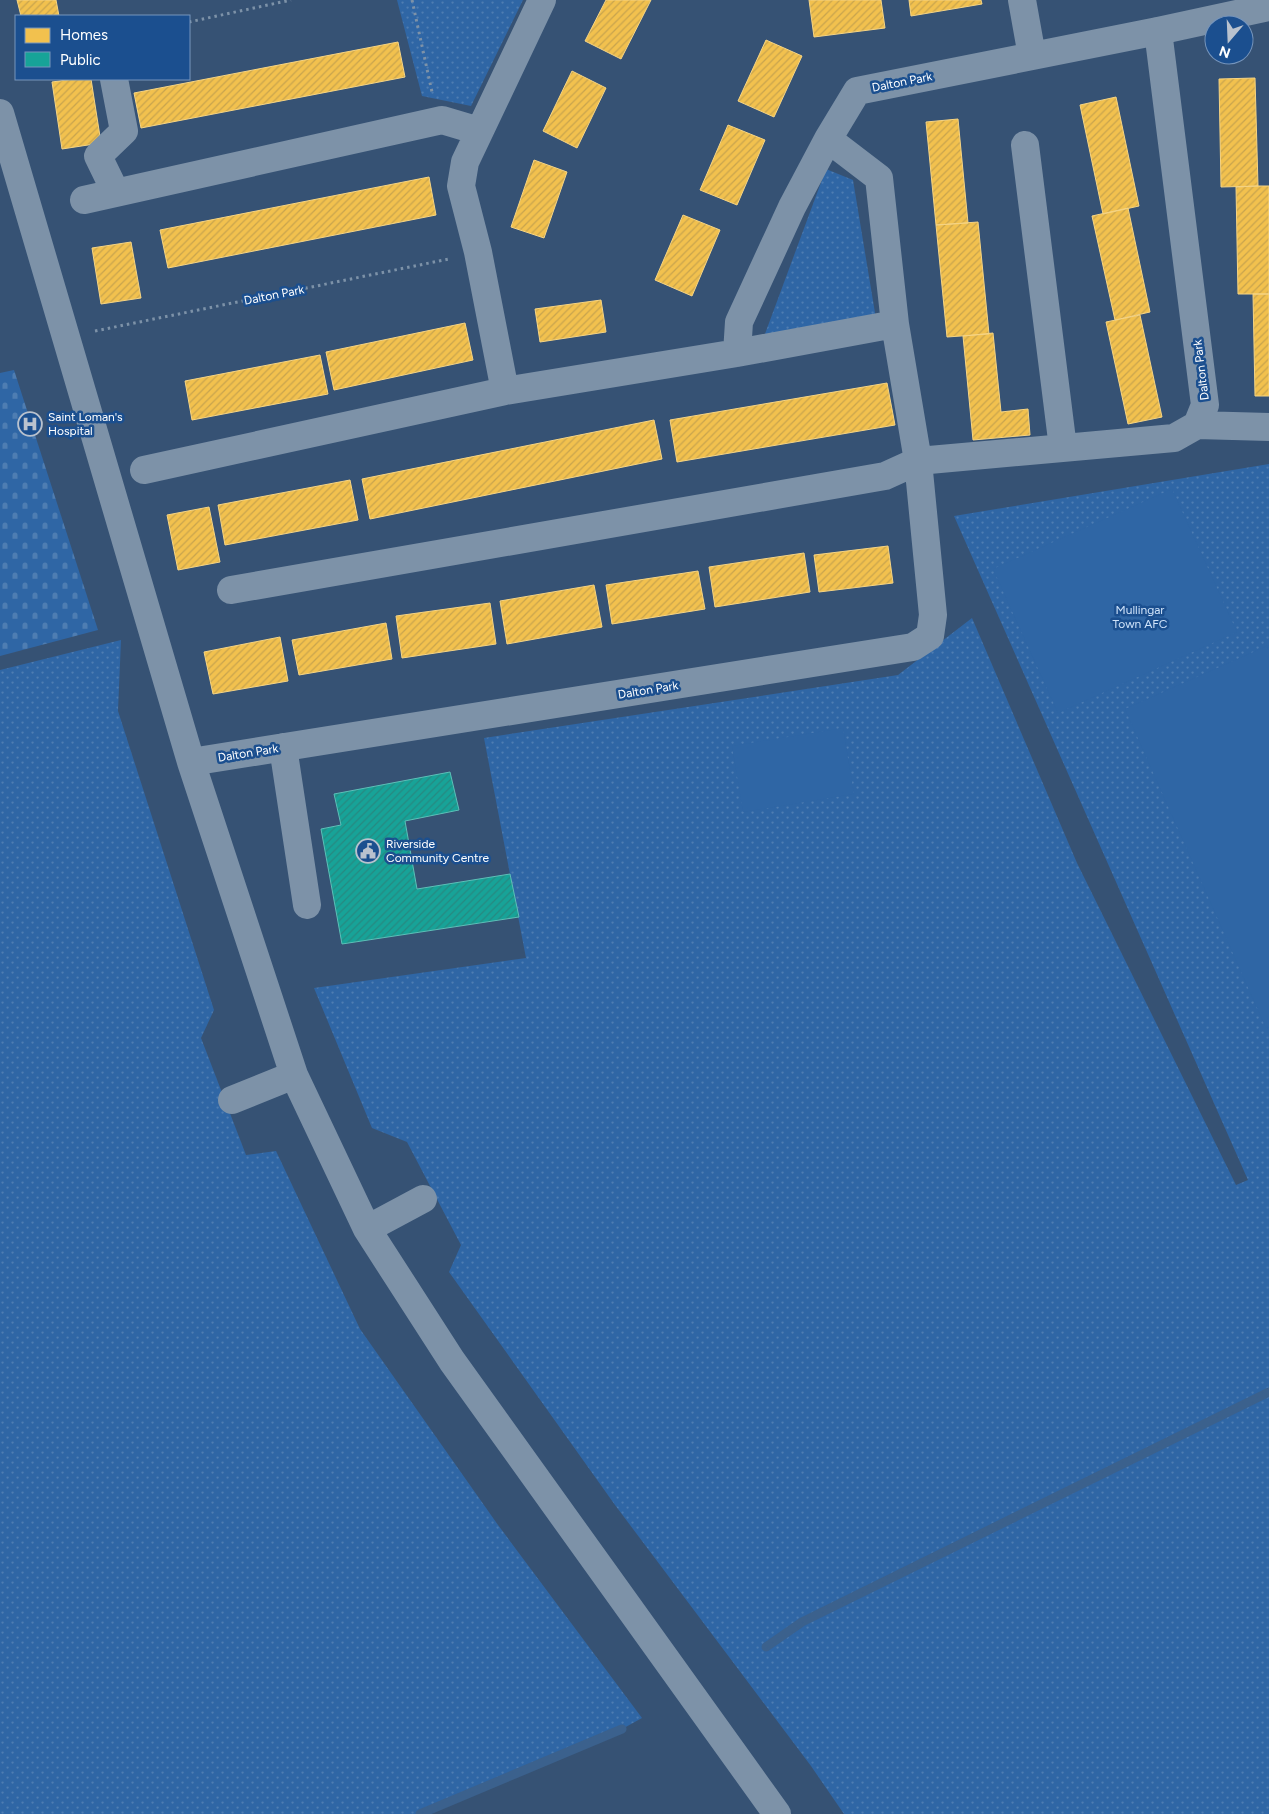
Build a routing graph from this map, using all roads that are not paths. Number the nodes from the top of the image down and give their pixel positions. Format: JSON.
{"nodes":[{"id":1,"x":542,"y":0,"type":"edge"},
{"id":2,"x":1022,"y":0,"type":"edge"},
{"id":3,"x":1252,"y":6,"type":"edge"},
{"id":4,"x":1158,"y":31,"type":"junction"},
{"id":5,"x":1032,"y":56,"type":"junction"},
{"id":6,"x":114,"y":80,"type":"edge"},
{"id":7,"x":0,"y":113,"type":"edge"},
{"id":8,"x":479,"y":131,"type":"junction"},
{"id":9,"x":828,"y":139,"type":"junction"},
{"id":10,"x":1026,"y":145,"type":"dead end"},
{"id":11,"x":116,"y":193,"type":"junction"},
{"id":12,"x":84,"y":200,"type":"dead end"},
{"id":13,"x":895,"y":324,"type":"junction"},
{"id":14,"x":737,"y":353,"type":"junction"},
{"id":15,"x":505,"y":391,"type":"junction"},
{"id":16,"x":1197,"y":425,"type":"junction"},
{"id":17,"x":1269,"y":427,"type":"edge"},
{"id":18,"x":1063,"y":448,"type":"junction"},
{"id":19,"x":918,"y":461,"type":"junction"},
{"id":20,"x":144,"y":470,"type":"dead end"},
{"id":21,"x":231,"y":590,"type":"dead end"},
{"id":22,"x":283,"y":747,"type":"junction"},
{"id":23,"x":191,"y":762,"type":"junction"},
{"id":24,"x":308,"y":905,"type":"dead end"},
{"id":25,"x":294,"y":1076,"type":"junction"},
{"id":26,"x":232,"y":1100,"type":"dead end"},
{"id":27,"x":423,"y":1199,"type":"dead end"},
{"id":28,"x":367,"y":1229,"type":"junction"},
{"id":29,"x":777,"y":1814,"type":"edge"}],
"edges":[{"from":1,"to":8,"type":"street"},
{"from":2,"to":5,"type":"street"},
{"from":3,"to":4,"type":"street","name":"Dalton Park"},
{"from":4,"to":5,"type":"street","name":"Dalton Park"},
{"from":4,"to":16,"type":"street","name":"Dalton Park"},
{"from":5,"to":9,"type":"street","name":"Dalton Park"},
{"from":6,"to":11,"type":"street"},
{"from":7,"to":23,"type":"street"},
{"from":8,"to":11,"type":"street"},
{"from":8,"to":15,"type":"street"},
{"from":9,"to":13,"type":"street","name":"Dalton Park"},
{"from":9,"to":14,"type":"street"},
{"from":10,"to":18,"type":"street"},
{"from":11,"to":12,"type":"street"},
{"from":13,"to":14,"type":"street"},
{"from":13,"to":19,"type":"street","name":"Dalton Park"},
{"from":14,"to":15,"type":"street"},
{"from":15,"to":20,"type":"street"},
{"from":16,"to":17,"type":"street"},
{"from":16,"to":18,"type":"street"},
{"from":18,"to":19,"type":"street"},
{"from":19,"to":21,"type":"street"},
{"from":19,"to":22,"type":"street","name":"Dalton Park"},
{"from":22,"to":23,"type":"street","name":"Dalton Park"},
{"from":22,"to":24,"type":"street"},
{"from":23,"to":25,"type":"street"},
{"from":25,"to":26,"type":"street"},
{"from":25,"to":28,"type":"street"},
{"from":27,"to":28,"type":"street"},
{"from":28,"to":29,"type":"street"}]}
